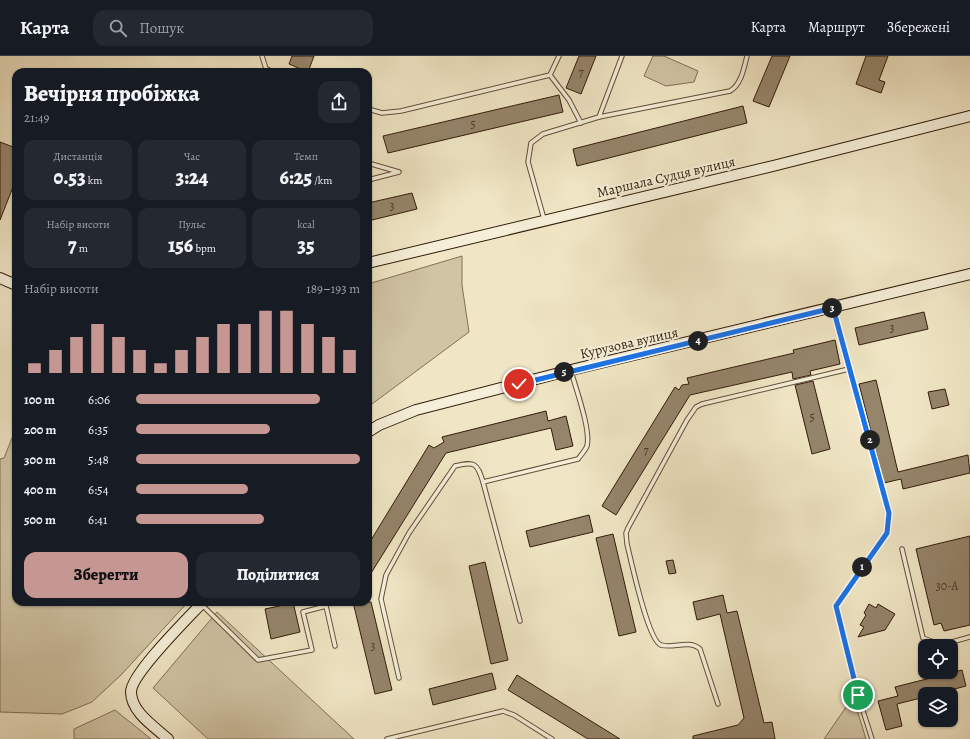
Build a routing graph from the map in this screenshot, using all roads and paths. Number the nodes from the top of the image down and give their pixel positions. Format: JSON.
{"nodes":[{"id":1,"x":262,"y":56,"type":"edge"},
{"id":2,"x":559,"y":56,"type":"edge"},
{"id":3,"x":622,"y":56,"type":"edge"},
{"id":4,"x":747,"y":56,"type":"edge"},
{"id":5,"x":266,"y":68,"type":"edge"},
{"id":6,"x":550,"y":75,"type":"junction"},
{"id":7,"x":372,"y":110,"type":"edge"},
{"id":8,"x":970,"y":116,"type":"edge"},
{"id":9,"x":600,"y":117,"type":"junction"},
{"id":10,"x":581,"y":123,"type":"junction"},
{"id":11,"x":372,"y":164,"type":"edge"},
{"id":12,"x":372,"y":179,"type":"edge"},
{"id":13,"x":544,"y":220,"type":"junction"},
{"id":14,"x":372,"y":262,"type":"edge"},
{"id":15,"x":970,"y":274,"type":"edge"},
{"id":16,"x":0,"y":278,"type":"edge"},
{"id":17,"x":12,"y":283,"type":"edge"},
{"id":18,"x":833,"y":308,"type":"junction"},
{"id":19,"x":849,"y":369,"type":"junction"},
{"id":20,"x":571,"y":370,"type":"junction"},
{"id":21,"x":372,"y":429,"type":"edge"},
{"id":22,"x":483,"y":482,"type":"junction"},
{"id":23,"x":902,"y":549,"type":"dead end"},
{"id":24,"x":199,"y":606,"type":"edge"},
{"id":25,"x":205,"y":606,"type":"edge"},
{"id":26,"x":326,"y":606,"type":"edge"},
{"id":27,"x":326,"y":606,"type":"edge"},
{"id":28,"x":520,"y":621,"type":"dead end"},
{"id":29,"x":970,"y":637,"type":"edge"},
{"id":30,"x":335,"y":646,"type":"dead end"},
{"id":31,"x":399,"y":678,"type":"dead end"},
{"id":32,"x":718,"y":704,"type":"dead end"},
{"id":33,"x":168,"y":739,"type":"edge"},
{"id":34,"x":388,"y":739,"type":"edge"},
{"id":35,"x":552,"y":739,"type":"edge"},
{"id":36,"x":872,"y":739,"type":"edge"}],
"edges":[{"from":1,"to":5,"type":"lane"},
{"from":2,"to":6,"type":"lane"},
{"from":3,"to":9,"type":"lane"},
{"from":4,"to":9,"type":"lane"},
{"from":6,"to":7,"type":"lane"},
{"from":6,"to":10,"type":"lane"},
{"from":8,"to":13,"type":"street","name":"Маршала Судця вулиця"},
{"from":9,"to":10,"type":"lane"},
{"from":10,"to":13,"type":"lane"},
{"from":11,"to":12,"type":"lane"},
{"from":13,"to":14,"type":"street","name":"Маршала Судця вулиця"},
{"from":15,"to":18,"type":"street","name":"Курузова вулиця"},
{"from":16,"to":17,"type":"street"},
{"from":18,"to":19,"type":"lane"},
{"from":18,"to":20,"type":"street","name":"Курузова вулиця"},
{"from":19,"to":32,"type":"lane"},
{"from":19,"to":36,"type":"lane"},
{"from":20,"to":21,"type":"street","name":"Курузова вулиця"},
{"from":20,"to":22,"type":"lane"},
{"from":22,"to":28,"type":"lane"},
{"from":22,"to":31,"type":"lane"},
{"from":23,"to":29,"type":"lane"},
{"from":24,"to":33,"type":"street"},
{"from":25,"to":26,"type":"lane"},
{"from":27,"to":30,"type":"lane"},
{"from":34,"to":35,"type":"lane"}]}
